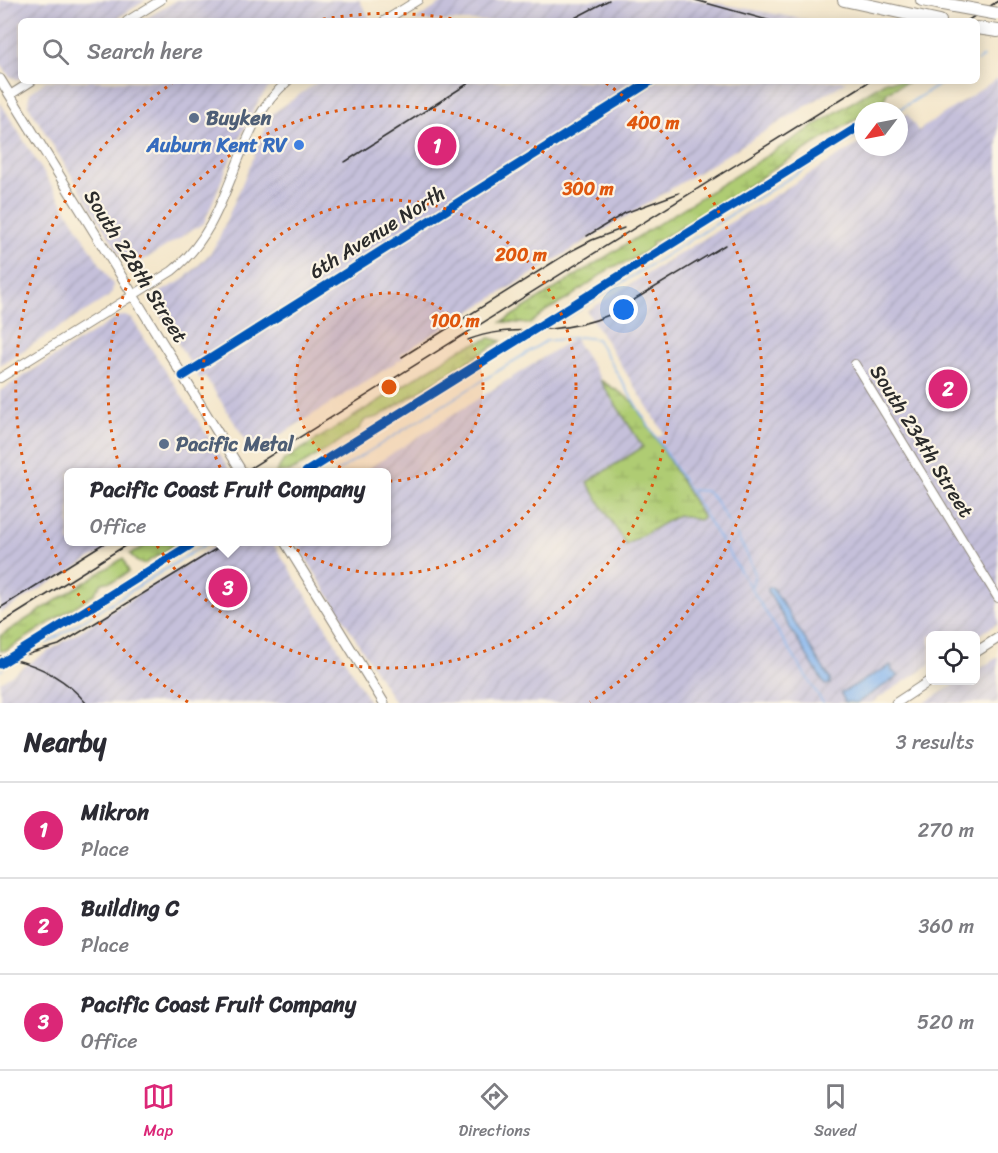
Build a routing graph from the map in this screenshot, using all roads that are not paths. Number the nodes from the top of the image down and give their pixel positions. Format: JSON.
{"nodes":[{"id":1,"x":160,"y":0,"type":"edge"},
{"id":2,"x":418,"y":0,"type":"edge"},
{"id":3,"x":844,"y":0,"type":"edge"},
{"id":4,"x":922,"y":0,"type":"edge"},
{"id":5,"x":998,"y":14,"type":"edge"},
{"id":6,"x":132,"y":18,"type":"edge"},
{"id":7,"x":389,"y":18,"type":"edge"},
{"id":8,"x":926,"y":18,"type":"edge"},
{"id":9,"x":980,"y":28,"type":"edge"},
{"id":10,"x":998,"y":31,"type":"edge"},
{"id":11,"x":0,"y":79,"type":"edge"},
{"id":12,"x":27,"y":84,"type":"edge"},
{"id":13,"x":285,"y":84,"type":"edge"},
{"id":14,"x":646,"y":84,"type":"edge"},
{"id":15,"x":10,"y":95,"type":"junction"},
{"id":16,"x":133,"y":295,"type":"junction"},
{"id":17,"x":855,"y":364,"type":"dead end"},
{"id":18,"x":183,"y":376,"type":"junction"},
{"id":19,"x":0,"y":378,"type":"edge"},
{"id":20,"x":240,"y":468,"type":"edge"},
{"id":21,"x":287,"y":546,"type":"edge"},
{"id":22,"x":998,"y":598,"type":"edge"},
{"id":23,"x":998,"y":638,"type":"edge"},
{"id":24,"x":980,"y":649,"type":"edge"},
{"id":25,"x":926,"y":684,"type":"edge"},
{"id":26,"x":384,"y":703,"type":"edge"},
{"id":27,"x":896,"y":703,"type":"edge"}],
"edges":[{"from":1,"to":6,"type":"street"},
{"from":2,"to":7,"type":"street"},
{"from":3,"to":8,"type":"highway"},
{"from":4,"to":5,"type":"highway","bridge":true},
{"from":9,"to":10,"type":"highway"},
{"from":11,"to":15,"type":"main road","name":"South 228th Street"},
{"from":12,"to":15,"type":"street"},
{"from":13,"to":16,"type":"street"},
{"from":14,"to":18,"type":"street","name":"6th Avenue North"},
{"from":15,"to":16,"type":"main road","name":"South 228th Street"},
{"from":16,"to":18,"type":"main road","name":"South 228th Street"},
{"from":16,"to":19,"type":"street"},
{"from":17,"to":22,"type":"street","name":"South 234th Street"},
{"from":18,"to":20,"type":"main road","name":"South 228th Street"},
{"from":21,"to":26,"type":"main road"},
{"from":23,"to":24,"type":"main road"},
{"from":25,"to":27,"type":"main road"}]}
